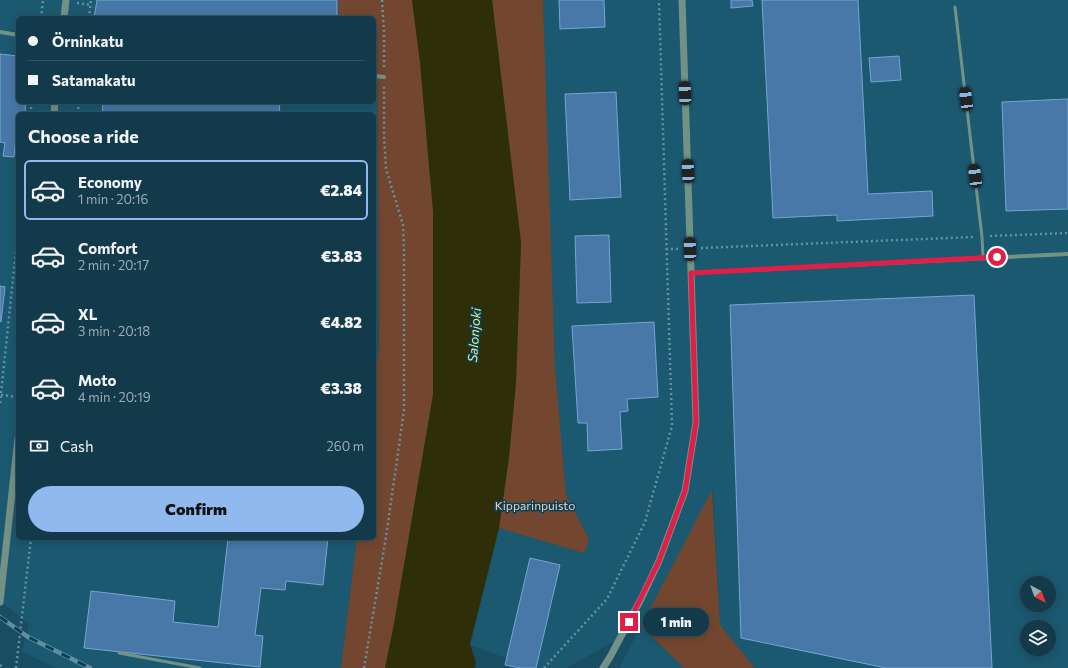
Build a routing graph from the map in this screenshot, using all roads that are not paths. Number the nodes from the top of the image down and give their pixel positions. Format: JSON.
{"nodes":[{"id":1,"x":66,"y":0,"type":"edge"},
{"id":2,"x":682,"y":0,"type":"edge"},
{"id":3,"x":955,"y":7,"type":"dead end"},
{"id":4,"x":64,"y":16,"type":"edge"},
{"id":5,"x":0,"y":32,"type":"edge"},
{"id":6,"x":16,"y":34,"type":"edge"},
{"id":7,"x":376,"y":76,"type":"edge"},
{"id":8,"x":384,"y":77,"type":"road end"},
{"id":9,"x":1068,"y":254,"type":"edge"},
{"id":10,"x":983,"y":257,"type":"junction"},
{"id":11,"x":691,"y":273,"type":"junction"},
{"id":12,"x":16,"y":456,"type":"edge"},
{"id":13,"x":0,"y":602,"type":"edge"},
{"id":14,"x":119,"y":653,"type":"dead end"},
{"id":15,"x":200,"y":668,"type":"edge"},
{"id":16,"x":602,"y":668,"type":"edge"}],
"edges":[{"from":1,"to":4,"type":"street"},
{"from":2,"to":11,"type":"street"},
{"from":3,"to":10,"type":"lane"},
{"from":5,"to":6,"type":"street"},
{"from":7,"to":8,"type":"street"},
{"from":9,"to":10,"type":"street"},
{"from":10,"to":11,"type":"street"},
{"from":11,"to":16,"type":"street"},
{"from":12,"to":13,"type":"street"},
{"from":14,"to":15,"type":"lane"}]}
